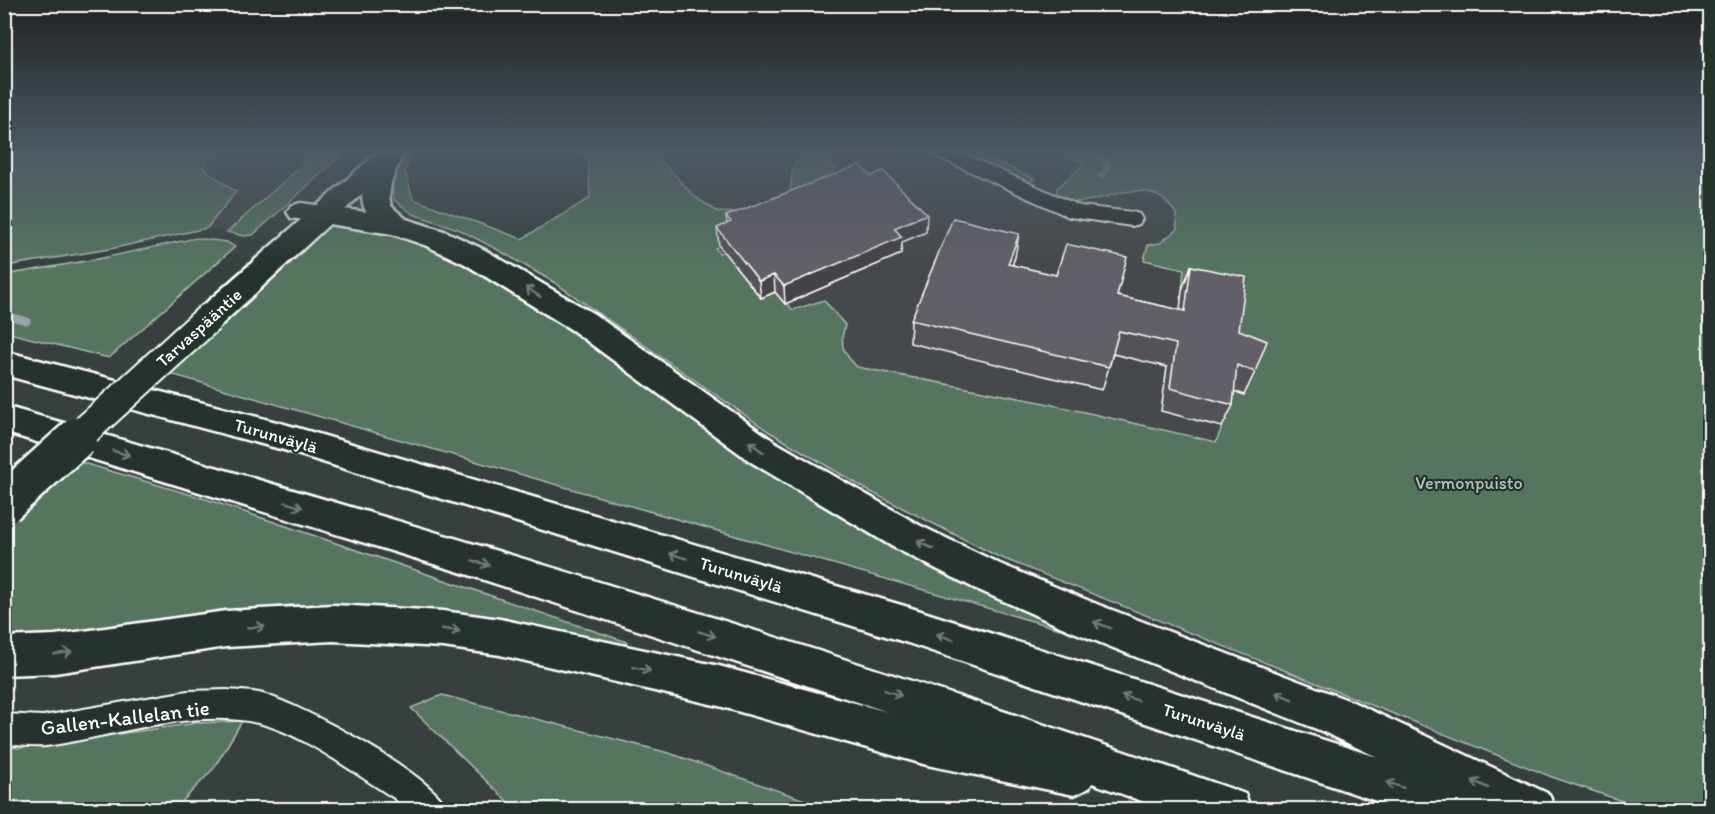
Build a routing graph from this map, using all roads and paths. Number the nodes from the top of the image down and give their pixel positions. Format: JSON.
{"nodes":[{"id":1,"x":345,"y":190,"type":"edge"},
{"id":2,"x":376,"y":190,"type":"edge"},
{"id":3,"x":1027,"y":190,"type":"edge"},
{"id":4,"x":313,"y":212,"type":"junction"},
{"id":5,"x":1132,"y":219,"type":"dead end"},
{"id":6,"x":396,"y":225,"type":"junction"},
{"id":7,"x":199,"y":315,"type":"junction"},
{"id":8,"x":4,"y":363,"type":"edge"},
{"id":9,"x":4,"y":419,"type":"edge"},
{"id":10,"x":4,"y":477,"type":"edge"},
{"id":11,"x":4,"y":504,"type":"edge"},
{"id":12,"x":4,"y":656,"type":"edge"},
{"id":13,"x":4,"y":729,"type":"edge"},
{"id":14,"x":1210,"y":803,"type":"edge"},
{"id":15,"x":432,"y":810,"type":"edge"},
{"id":16,"x":1471,"y":810,"type":"edge"},
{"id":17,"x":1533,"y":810,"type":"edge"}],
"edges":[{"from":1,"to":4,"type":"main road","name":"Tarvaspääntie"},
{"from":2,"to":6,"type":"main road"},
{"from":3,"to":5,"type":"street"},
{"from":4,"to":6,"type":"main road"},
{"from":4,"to":7,"type":"main road","name":"Tarvaspääntie"},
{"from":17,"to":6,"type":"main road","one_way":true},
{"from":7,"to":10,"type":"main road","name":"Tarvaspääntie"},
{"from":7,"to":11,"type":"main road","name":"Tarvaspääntie","bridge":true},
{"from":16,"to":8,"type":"main road","name":"Turunväylä","one_way":true},
{"from":9,"to":14,"type":"main road","one_way":true},
{"from":12,"to":14,"type":"main road","one_way":true},
{"from":13,"to":15,"type":"street","name":"Gallen-Kallelan tie"}]}
